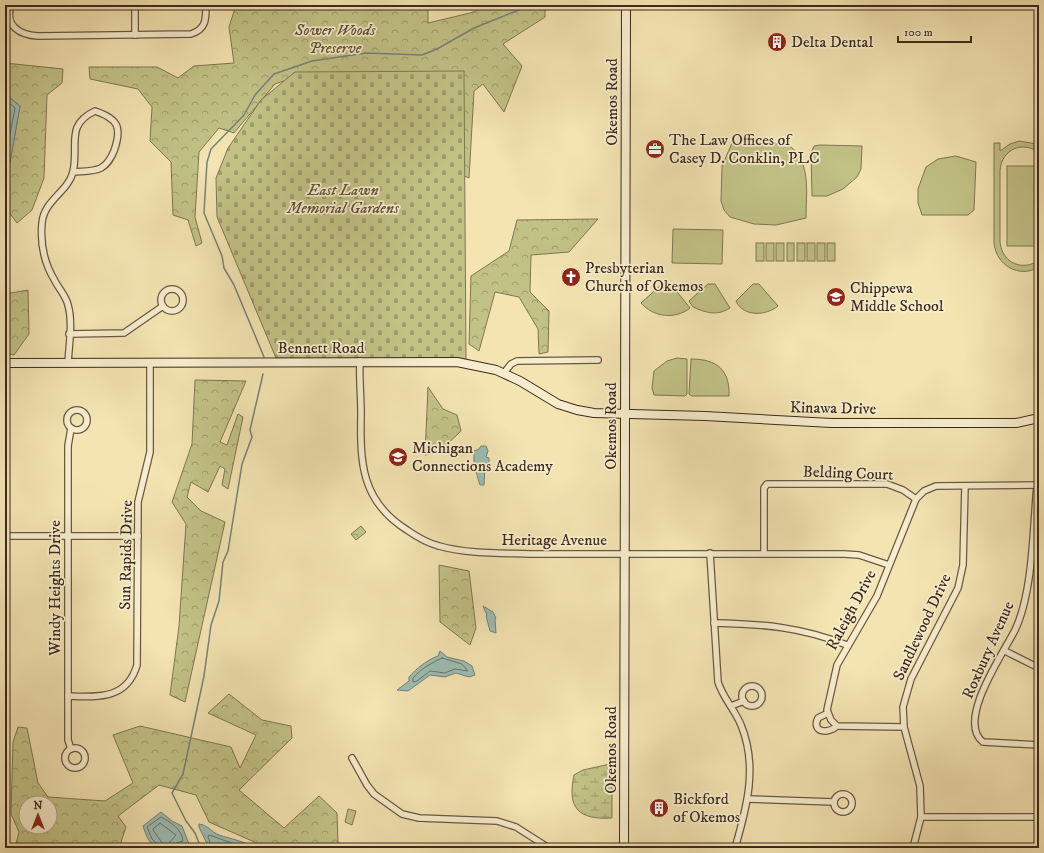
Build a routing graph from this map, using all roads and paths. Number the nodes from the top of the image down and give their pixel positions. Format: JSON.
{"nodes":[{"id":1,"x":11,"y":5,"type":"edge"},
{"id":2,"x":135,"y":5,"type":"edge"},
{"id":3,"x":206,"y":5,"type":"edge"},
{"id":4,"x":626,"y":5,"type":"edge"},
{"id":5,"x":135,"y":35,"type":"junction"},
{"id":6,"x":73,"y":172,"type":"junction"},
{"id":7,"x":163,"y":306,"type":"dead end"},
{"id":8,"x":69,"y":334,"type":"junction"},
{"id":9,"x":598,"y":360,"type":"dead end"},
{"id":10,"x":150,"y":362,"type":"junction"},
{"id":11,"x":360,"y":362,"type":"junction"},
{"id":12,"x":5,"y":363,"type":"edge"},
{"id":13,"x":68,"y":363,"type":"junction"},
{"id":14,"x":504,"y":373,"type":"junction"},
{"id":15,"x":625,"y":415,"type":"junction"},
{"id":16,"x":1039,"y":418,"type":"edge"},
{"id":17,"x":72,"y":428,"type":"dead end"},
{"id":18,"x":1038,"y":485,"type":"edge"},
{"id":19,"x":965,"y":486,"type":"junction"},
{"id":20,"x":916,"y":499,"type":"junction"},
{"id":21,"x":5,"y":536,"type":"edge"},
{"id":22,"x":68,"y":536,"type":"junction"},
{"id":23,"x":138,"y":536,"type":"junction"},
{"id":24,"x":710,"y":553,"type":"junction"},
{"id":25,"x":764,"y":553,"type":"junction"},
{"id":26,"x":625,"y":554,"type":"junction"},
{"id":27,"x":889,"y":565,"type":"junction"},
{"id":28,"x":714,"y":623,"type":"junction"},
{"id":29,"x":847,"y":645,"type":"junction"},
{"id":30,"x":1005,"y":651,"type":"junction"},
{"id":31,"x":1039,"y":668,"type":"edge"},
{"id":32,"x":68,"y":696,"type":"junction"},
{"id":33,"x":744,"y":701,"type":"dead end"},
{"id":34,"x":731,"y":706,"type":"junction"},
{"id":35,"x":828,"y":713,"type":"junction"},
{"id":36,"x":837,"y":726,"type":"junction"},
{"id":37,"x":904,"y":727,"type":"junction"},
{"id":38,"x":1039,"y":745,"type":"edge"},
{"id":39,"x":71,"y":749,"type":"dead end"},
{"id":40,"x":352,"y":758,"type":"dead end"},
{"id":41,"x":748,"y":799,"type":"junction"},
{"id":42,"x":834,"y":802,"type":"dead end"},
{"id":43,"x":921,"y":817,"type":"junction"},
{"id":44,"x":1039,"y":817,"type":"edge"},
{"id":45,"x":550,"y":848,"type":"edge"},
{"id":46,"x":624,"y":848,"type":"edge"},
{"id":47,"x":735,"y":848,"type":"edge"},
{"id":48,"x":913,"y":848,"type":"edge"}],
"edges":[{"from":1,"to":5,"type":"street"},
{"from":2,"to":5,"type":"street"},
{"from":3,"to":5,"type":"street"},
{"from":4,"to":15,"type":"street","name":"Okemos Road"},
{"from":6,"to":6,"type":"street"},
{"from":6,"to":8,"type":"street"},
{"from":7,"to":8,"type":"street"},
{"from":8,"to":13,"type":"street"},
{"from":9,"to":14,"type":"street"},
{"from":10,"to":11,"type":"street","name":"Bennett Road"},
{"from":10,"to":13,"type":"street","name":"Bennett Road"},
{"from":10,"to":23,"type":"street","name":"Sun Rapids Drive"},
{"from":11,"to":14,"type":"street","name":"Bennett Road"},
{"from":11,"to":26,"type":"street","name":"Heritage Avenue"},
{"from":12,"to":13,"type":"street","name":"Bennett Road"},
{"from":14,"to":15,"type":"street","name":"Bennett Road"},
{"from":15,"to":16,"type":"street","name":"Kinawa Drive"},
{"from":15,"to":26,"type":"street","name":"Okemos Road"},
{"from":17,"to":22,"type":"street","name":"Windy Heights Drive"},
{"from":18,"to":19,"type":"street"},
{"from":18,"to":30,"type":"street","name":"Roxbury Avenue"},
{"from":19,"to":20,"type":"street"},
{"from":19,"to":37,"type":"street","name":"Sandlewood Drive"},
{"from":20,"to":25,"type":"street","name":"Belding Court"},
{"from":20,"to":27,"type":"street","name":"Raleigh Drive"},
{"from":21,"to":22,"type":"street"},
{"from":22,"to":23,"type":"street"},
{"from":22,"to":32,"type":"street","name":"Windy Heights Drive"},
{"from":23,"to":32,"type":"street","name":"Sun Rapids Drive"},
{"from":24,"to":25,"type":"street","name":"Heritage Avenue"},
{"from":24,"to":26,"type":"street","name":"Heritage Avenue"},
{"from":24,"to":28,"type":"street"},
{"from":25,"to":27,"type":"street","name":"Heritage Avenue"},
{"from":26,"to":46,"type":"street","name":"Okemos Road"},
{"from":27,"to":29,"type":"street","name":"Raleigh Drive"},
{"from":28,"to":29,"type":"street"},
{"from":28,"to":34,"type":"street"},
{"from":29,"to":35,"type":"street","name":"Raleigh Drive"},
{"from":30,"to":31,"type":"street"},
{"from":30,"to":38,"type":"street","name":"Roxbury Avenue"},
{"from":32,"to":39,"type":"street","name":"Windy Heights Drive"},
{"from":33,"to":34,"type":"street"},
{"from":34,"to":41,"type":"street"},
{"from":35,"to":36,"type":"street"},
{"from":35,"to":36,"type":"street"},
{"from":36,"to":37,"type":"street"},
{"from":37,"to":43,"type":"street","name":"Sandlewood Drive"},
{"from":40,"to":45,"type":"street"},
{"from":41,"to":42,"type":"street"},
{"from":41,"to":47,"type":"street"},
{"from":43,"to":44,"type":"street"},
{"from":43,"to":48,"type":"street","name":"Sandlewood Drive"}]}
